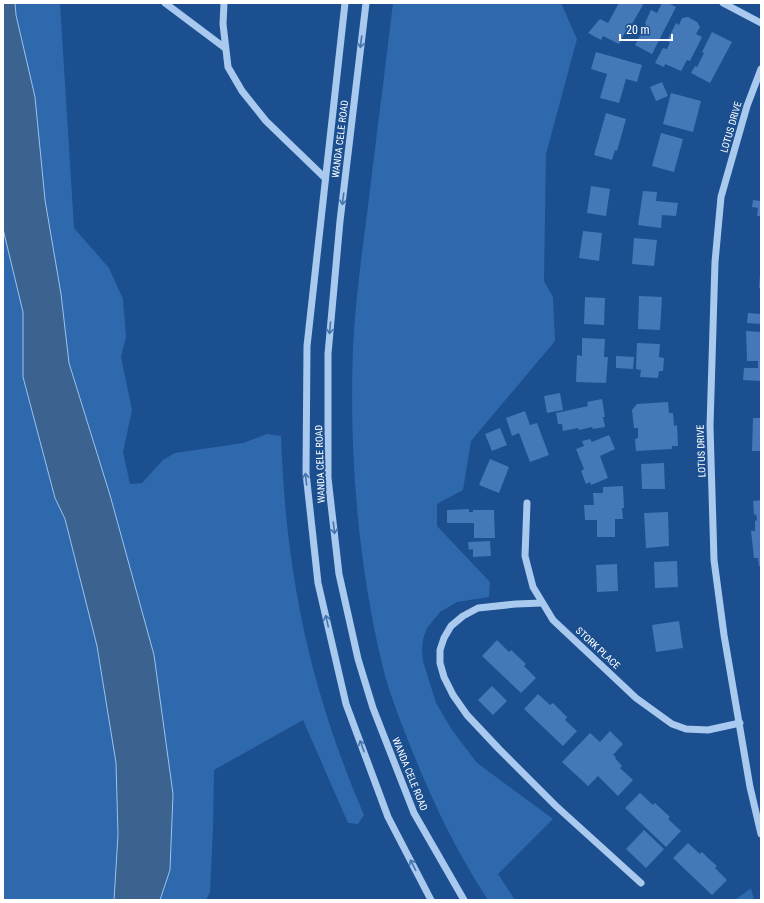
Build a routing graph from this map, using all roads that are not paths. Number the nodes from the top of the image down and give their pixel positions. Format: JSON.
{"nodes":[{"id":1,"x":165,"y":3,"type":"edge"},
{"id":2,"x":224,"y":3,"type":"edge"},
{"id":3,"x":345,"y":3,"type":"edge"},
{"id":4,"x":366,"y":3,"type":"edge"},
{"id":5,"x":723,"y":3,"type":"edge"},
{"id":6,"x":761,"y":23,"type":"edge"},
{"id":7,"x":225,"y":48,"type":"junction"},
{"id":8,"x":761,"y":69,"type":"edge"},
{"id":9,"x":325,"y":178,"type":"junction"},
{"id":10,"x":527,"y":503,"type":"dead end"},
{"id":11,"x":542,"y":603,"type":"junction"},
{"id":12,"x":740,"y":723,"type":"junction"},
{"id":13,"x":761,"y":834,"type":"edge"},
{"id":14,"x":641,"y":883,"type":"dead end"},
{"id":15,"x":431,"y":900,"type":"edge"},
{"id":16,"x":464,"y":900,"type":"edge"}],
"edges":[{"from":1,"to":7,"type":"street"},
{"from":2,"to":7,"type":"street"},
{"from":3,"to":9,"type":"street","name":"WANDA CELE ROAD"},
{"from":4,"to":16,"type":"street","name":"WANDA CELE ROAD","one_way":true},
{"from":5,"to":6,"type":"street"},
{"from":7,"to":9,"type":"street"},
{"from":8,"to":12,"type":"street","name":"LOTUS DRIVE"},
{"from":15,"to":9,"type":"street","name":"WANDA CELE ROAD","one_way":true},
{"from":10,"to":11,"type":"street","name":"STORK PLACE"},
{"from":11,"to":12,"type":"street","name":"STORK PLACE"},
{"from":11,"to":14,"type":"street"},
{"from":12,"to":13,"type":"street","name":"LOTUS DRIVE"}]}
